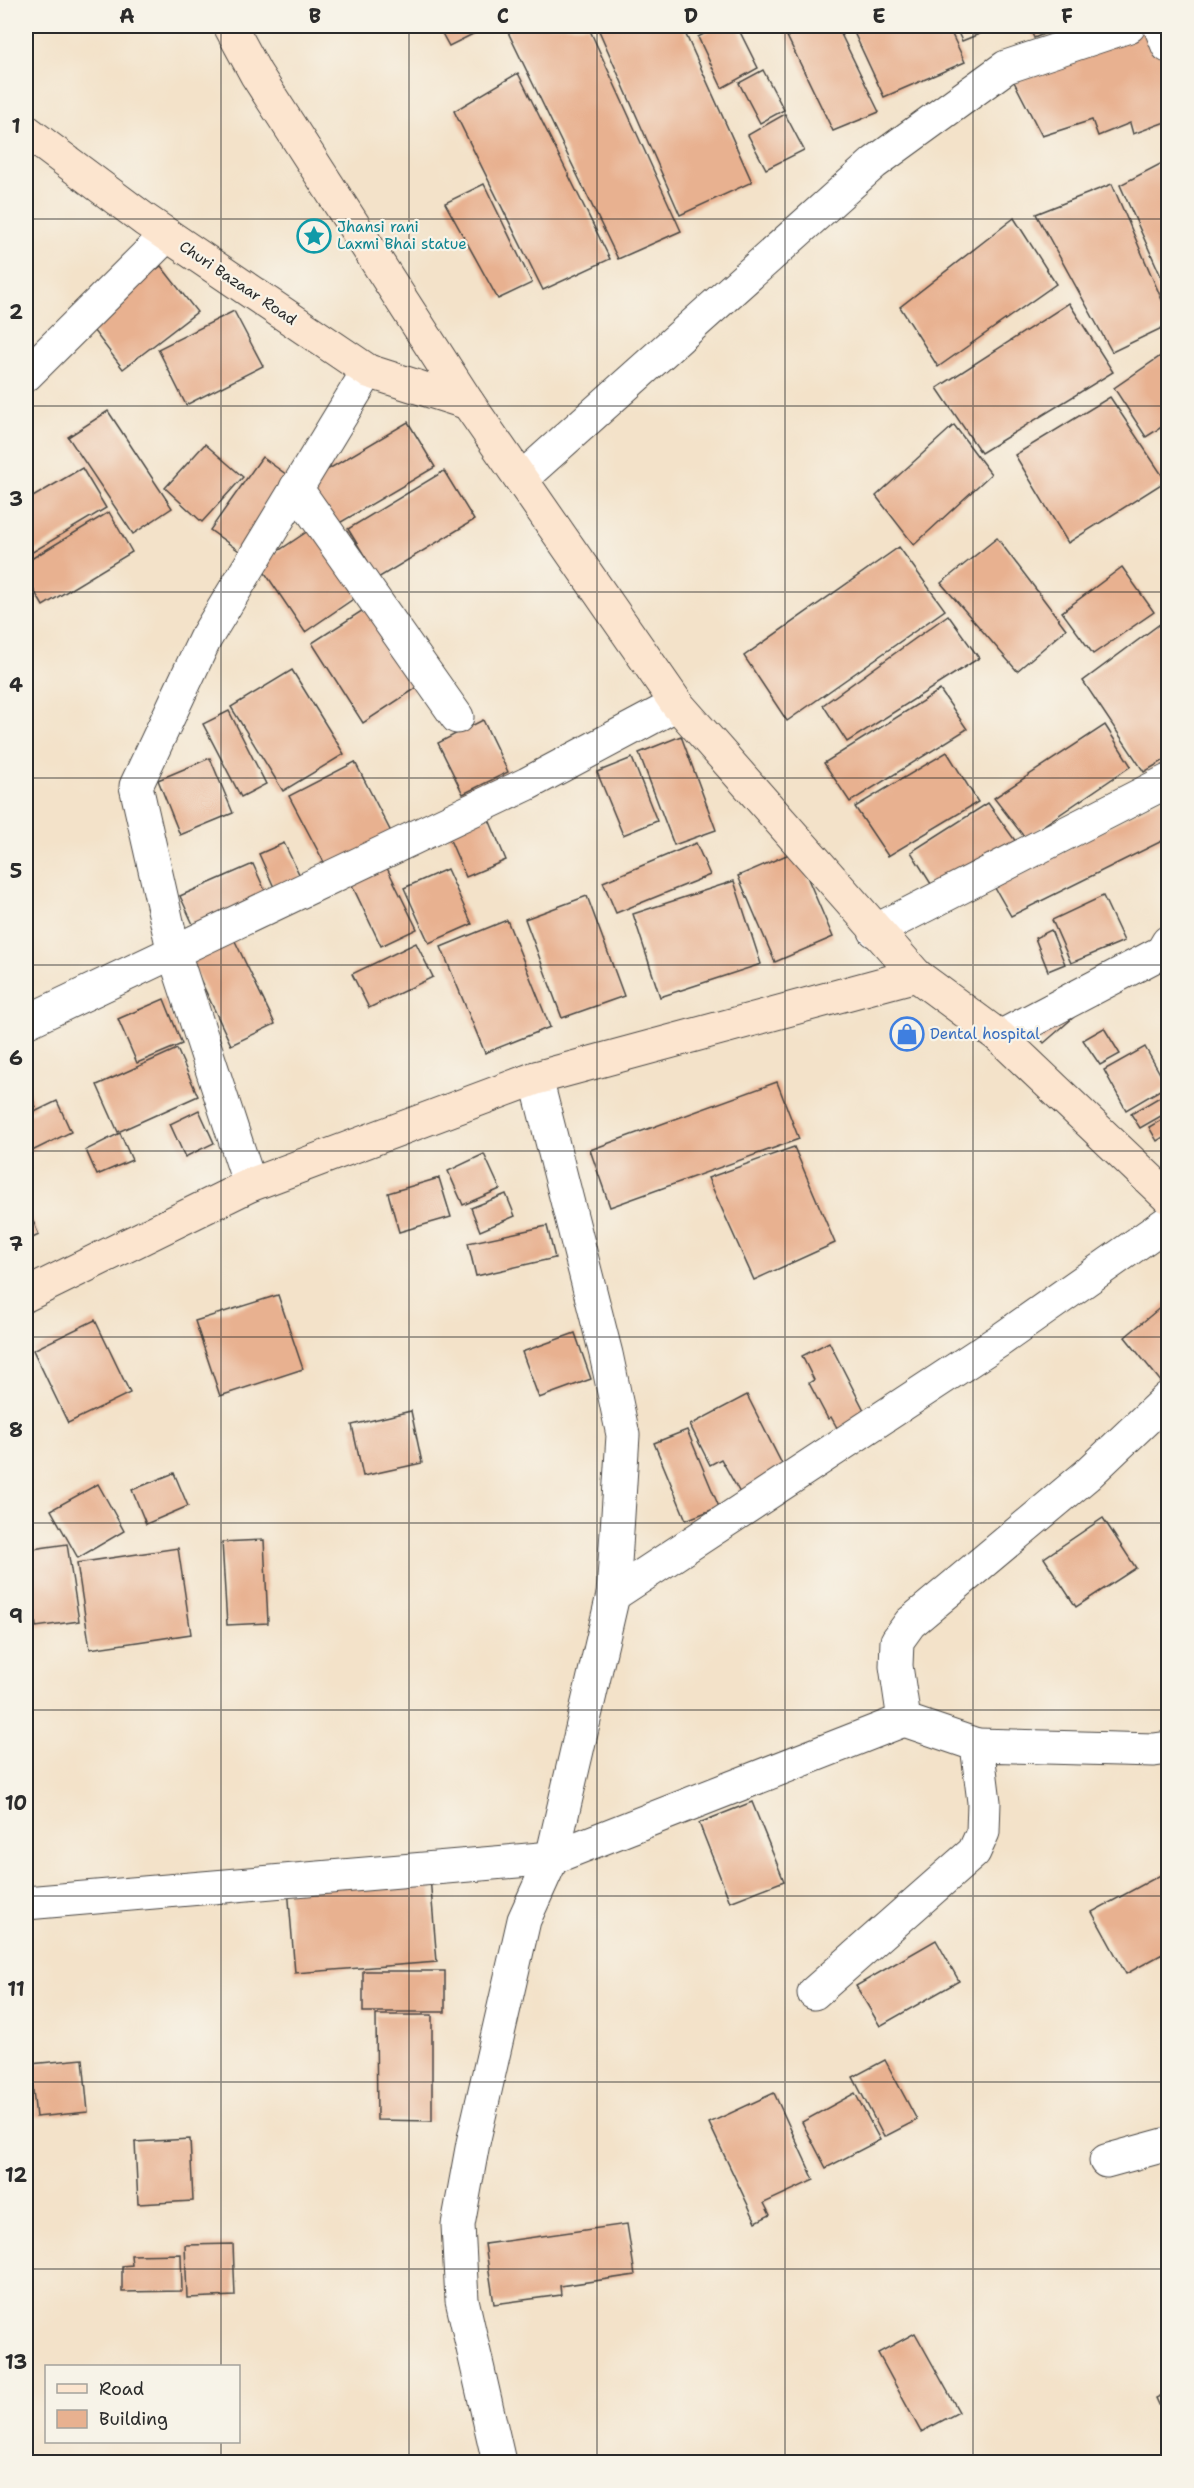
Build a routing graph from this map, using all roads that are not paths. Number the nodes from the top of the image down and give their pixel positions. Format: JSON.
{"nodes":[{"id":1,"x":230,"y":26,"type":"edge"},
{"id":2,"x":1129,"y":26,"type":"edge"},
{"id":3,"x":1160,"y":26,"type":"edge"},
{"id":4,"x":1168,"y":46,"type":"edge"},
{"id":5,"x":26,"y":131,"type":"edge"},
{"id":6,"x":167,"y":235,"type":"junction"},
{"id":7,"x":368,"y":371,"type":"junction"},
{"id":8,"x":26,"y":375,"type":"edge"},
{"id":9,"x":468,"y":403,"type":"junction"},
{"id":10,"x":521,"y":479,"type":"junction"},
{"id":11,"x":296,"y":489,"type":"junction"},
{"id":12,"x":677,"y":704,"type":"junction"},
{"id":13,"x":457,"y":717,"type":"dead end"},
{"id":14,"x":1168,"y":781,"type":"edge"},
{"id":15,"x":876,"y":931,"type":"junction"},
{"id":16,"x":1168,"y":942,"type":"edge"},
{"id":17,"x":174,"y":953,"type":"junction"},
{"id":18,"x":916,"y":975,"type":"junction"},
{"id":19,"x":26,"y":1022,"type":"edge"},
{"id":20,"x":1000,"y":1037,"type":"junction"},
{"id":21,"x":536,"y":1078,"type":"junction"},
{"id":22,"x":250,"y":1185,"type":"junction"},
{"id":23,"x":1168,"y":1197,"type":"edge"},
{"id":24,"x":1168,"y":1222,"type":"edge"},
{"id":25,"x":26,"y":1295,"type":"edge"},
{"id":26,"x":1168,"y":1398,"type":"edge"},
{"id":27,"x":614,"y":1595,"type":"junction"},
{"id":28,"x":904,"y":1720,"type":"junction"},
{"id":29,"x":977,"y":1745,"type":"junction"},
{"id":30,"x":1168,"y":1748,"type":"edge"},
{"id":31,"x":552,"y":1858,"type":"junction"},
{"id":32,"x":26,"y":1903,"type":"edge"},
{"id":33,"x":814,"y":1992,"type":"dead end"},
{"id":34,"x":1168,"y":2144,"type":"edge"},
{"id":35,"x":1106,"y":2161,"type":"dead end"},
{"id":36,"x":499,"y":2463,"type":"edge"}],
"edges":[{"from":1,"to":9,"type":"main road"},
{"from":2,"to":10,"type":"street"},
{"from":3,"to":4,"type":"street"},
{"from":5,"to":6,"type":"main road","name":"Churi Bazaar Road"},
{"from":6,"to":7,"type":"main road","name":"Churi Bazaar Road"},
{"from":6,"to":8,"type":"street"},
{"from":7,"to":9,"type":"main road","name":"Churi Bazaar Road"},
{"from":7,"to":11,"type":"street"},
{"from":9,"to":10,"type":"main road"},
{"from":10,"to":12,"type":"main road"},
{"from":11,"to":13,"type":"street"},
{"from":11,"to":17,"type":"street"},
{"from":12,"to":15,"type":"main road"},
{"from":12,"to":17,"type":"street"},
{"from":14,"to":15,"type":"street"},
{"from":15,"to":18,"type":"main road"},
{"from":16,"to":20,"type":"street"},
{"from":17,"to":19,"type":"street"},
{"from":17,"to":22,"type":"street"},
{"from":18,"to":20,"type":"main road"},
{"from":18,"to":21,"type":"main road"},
{"from":20,"to":23,"type":"main road"},
{"from":21,"to":22,"type":"main road"},
{"from":21,"to":27,"type":"street"},
{"from":22,"to":25,"type":"main road"},
{"from":24,"to":27,"type":"street"},
{"from":26,"to":28,"type":"street"},
{"from":27,"to":31,"type":"street"},
{"from":28,"to":29,"type":"street"},
{"from":28,"to":31,"type":"street"},
{"from":29,"to":30,"type":"street"},
{"from":29,"to":33,"type":"street"},
{"from":31,"to":32,"type":"street"},
{"from":31,"to":36,"type":"street"},
{"from":34,"to":35,"type":"street"}]}
